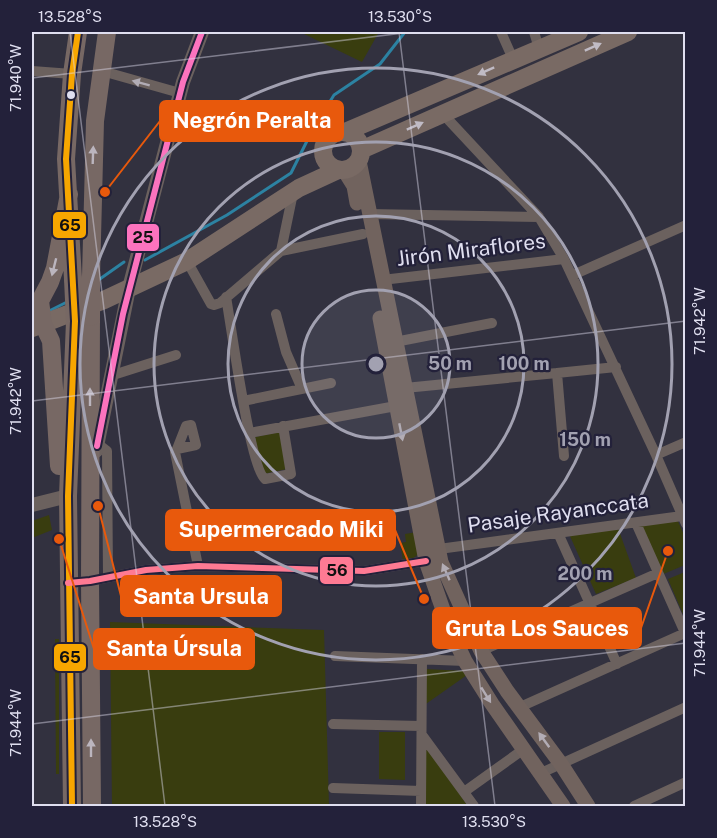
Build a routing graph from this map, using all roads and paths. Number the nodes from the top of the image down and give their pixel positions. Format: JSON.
{"nodes":[{"id":1,"x":78,"y":32,"type":"edge"},
{"id":2,"x":107,"y":32,"type":"edge"},
{"id":3,"x":202,"y":32,"type":"edge"},
{"id":4,"x":501,"y":32,"type":"edge"},
{"id":5,"x":579,"y":32,"type":"edge"},
{"id":6,"x":628,"y":32,"type":"edge"},
{"id":7,"x":536,"y":40,"type":"edge"},
{"id":8,"x":513,"y":59,"type":"junction"},
{"id":9,"x":32,"y":71,"type":"edge"},
{"id":10,"x":102,"y":71,"type":"junction"},
{"id":11,"x":72,"y":74,"type":"junction"},
{"id":12,"x":179,"y":99,"type":"junction"},
{"id":13,"x":443,"y":114,"type":"junction"},
{"id":14,"x":291,"y":131,"type":"dead end"},
{"id":15,"x":345,"y":132,"type":"junction"},
{"id":16,"x":323,"y":150,"type":"junction"},
{"id":17,"x":351,"y":163,"type":"junction"},
{"id":18,"x":296,"y":190,"type":"junction"},
{"id":19,"x":69,"y":194,"type":"junction"},
{"id":20,"x":369,"y":214,"type":"junction"},
{"id":21,"x":539,"y":217,"type":"junction"},
{"id":22,"x":686,"y":225,"type":"edge"},
{"id":23,"x":363,"y":234,"type":"junction"},
{"id":24,"x":281,"y":251,"type":"junction"},
{"id":25,"x":564,"y":259,"type":"junction"},
{"id":26,"x":187,"y":261,"type":"junction"},
{"id":27,"x":573,"y":275,"type":"junction"},
{"id":28,"x":82,"y":278,"type":"junction"},
{"id":29,"x":382,"y":280,"type":"junction"},
{"id":30,"x":129,"y":288,"type":"junction"},
{"id":31,"x":226,"y":297,"type":"junction"},
{"id":32,"x":38,"y":314,"type":"edge"},
{"id":33,"x":276,"y":314,"type":"dead end"},
{"id":34,"x":78,"y":318,"type":"junction"},
{"id":35,"x":492,"y":323,"type":"dead end"},
{"id":36,"x":395,"y":342,"type":"junction"},
{"id":37,"x":176,"y":355,"type":"dead end"},
{"id":38,"x":616,"y":367,"type":"junction"},
{"id":39,"x":557,"y":373,"type":"junction"},
{"id":40,"x":110,"y":376,"type":"junction"},
{"id":41,"x":331,"y":383,"type":"dead end"},
{"id":42,"x":405,"y":388,"type":"junction"},
{"id":43,"x":302,"y":389,"type":"junction"},
{"id":44,"x":243,"y":401,"type":"junction"},
{"id":45,"x":396,"y":406,"type":"junction"},
{"id":46,"x":283,"y":426,"type":"junction"},
{"id":47,"x":249,"y":433,"type":"junction"},
{"id":48,"x":686,"y":442,"type":"edge"},
{"id":49,"x":98,"y":444,"type":"junction"},
{"id":50,"x":177,"y":449,"type":"dead end"},
{"id":51,"x":656,"y":455,"type":"junction"},
{"id":52,"x":564,"y":456,"type":"dead end"},
{"id":53,"x":90,"y":470,"type":"junction"},
{"id":54,"x":68,"y":496,"type":"junction"},
{"id":55,"x":32,"y":505,"type":"edge"},
{"id":56,"x":684,"y":520,"type":"edge"},
{"id":57,"x":636,"y":523,"type":"junction"},
{"id":58,"x":558,"y":533,"type":"junction"},
{"id":59,"x":439,"y":549,"type":"junction"},
{"id":60,"x":426,"y":561,"type":"junction"},
{"id":61,"x":198,"y":566,"type":"junction"},
{"id":62,"x":658,"y":573,"type":"junction"},
{"id":63,"x":108,"y":578,"type":"junction"},
{"id":64,"x":90,"y":581,"type":"junction"},
{"id":65,"x":68,"y":583,"type":"junction"},
{"id":66,"x":589,"y":603,"type":"junction"},
{"id":67,"x":685,"y":634,"type":"edge"},
{"id":68,"x":481,"y":651,"type":"junction"},
{"id":69,"x":335,"y":656,"type":"dead end"},
{"id":70,"x":422,"y":659,"type":"junction"},
{"id":71,"x":465,"y":661,"type":"junction"},
{"id":72,"x":616,"y":664,"type":"junction"},
{"id":73,"x":70,"y":697,"type":"junction"},
{"id":74,"x":91,"y":697,"type":"junction"},
{"id":75,"x":520,"y":707,"type":"junction"},
{"id":76,"x":686,"y":708,"type":"edge"},
{"id":77,"x":333,"y":724,"type":"dead end"},
{"id":78,"x":422,"y":731,"type":"junction"},
{"id":79,"x":524,"y":748,"type":"junction"},
{"id":80,"x":561,"y":764,"type":"junction"},
{"id":81,"x":541,"y":773,"type":"junction"},
{"id":82,"x":686,"y":782,"type":"edge"},
{"id":83,"x":333,"y":788,"type":"dead end"},
{"id":84,"x":421,"y":791,"type":"junction"},
{"id":85,"x":464,"y":792,"type":"junction"},
{"id":86,"x":72,"y":807,"type":"edge"},
{"id":87,"x":92,"y":807,"type":"edge"},
{"id":88,"x":421,"y":807,"type":"edge"},
{"id":89,"x":474,"y":807,"type":"edge"},
{"id":90,"x":563,"y":807,"type":"edge"},
{"id":91,"x":588,"y":807,"type":"edge"},
{"id":92,"x":634,"y":807,"type":"edge"}],
"edges":[{"from":1,"to":11,"type":"highway"},
{"from":2,"to":10,"type":"highway"},
{"from":3,"to":12,"type":"street"},
{"from":4,"to":8,"type":"street"},
{"from":5,"to":7,"type":"main road"},
{"from":13,"to":6,"type":"main road","one_way":true},
{"from":7,"to":8,"type":"main road"},
{"from":8,"to":15,"type":"main road","one_way":true},
{"from":9,"to":11,"type":"street"},
{"from":12,"to":10,"type":"street","one_way":true},
{"from":28,"to":10,"type":"highway","one_way":true},
{"from":11,"to":19,"type":"highway"},
{"from":12,"to":14,"type":"street"},
{"from":12,"to":30,"type":"street"},
{"from":17,"to":13,"type":"main road","one_way":true},
{"from":13,"to":21,"type":"street"},
{"from":15,"to":16,"type":"main road"},
{"from":15,"to":17,"type":"main road"},
{"from":16,"to":17,"type":"main road"},
{"from":16,"to":18,"type":"main road"},
{"from":17,"to":18,"type":"main road"},
{"from":17,"to":20,"type":"main road"},
{"from":17,"to":23,"type":"main road"},
{"from":18,"to":24,"type":"street"},
{"from":18,"to":26,"type":"main road"},
{"from":19,"to":28,"type":"highway"},
{"from":19,"to":32,"type":"highway","one_way":true},
{"from":20,"to":21,"type":"street"},
{"from":20,"to":29,"type":"main road"},
{"from":21,"to":25,"type":"street"},
{"from":22,"to":27,"type":"street"},
{"from":23,"to":24,"type":"street"},
{"from":23,"to":45,"type":"main road"},
{"from":24,"to":31,"type":"street"},
{"from":25,"to":27,"type":"street"},
{"from":25,"to":29,"type":"street","name":"Jirón Miraflores"},
{"from":26,"to":30,"type":"main road"},
{"from":26,"to":31,"type":"street"},
{"from":27,"to":38,"type":"street"},
{"from":28,"to":34,"type":"highway","bridge":true},
{"from":29,"to":36,"type":"main road"},
{"from":30,"to":34,"type":"main road"},
{"from":30,"to":40,"type":"street"},
{"from":31,"to":44,"type":"street"},
{"from":32,"to":34,"type":"main road"},
{"from":32,"to":54,"type":"highway"},
{"from":33,"to":43,"type":"street"},
{"from":53,"to":34,"type":"highway","one_way":true},
{"from":34,"to":54,"type":"highway"},
{"from":35,"to":36,"type":"street"},
{"from":36,"to":42,"type":"main road"},
{"from":37,"to":40,"type":"street"},
{"from":38,"to":39,"type":"street"},
{"from":38,"to":51,"type":"street"},
{"from":39,"to":42,"type":"street"},
{"from":39,"to":52,"type":"street"},
{"from":40,"to":49,"type":"street"},
{"from":41,"to":43,"type":"street"},
{"from":42,"to":59,"type":"main road"},
{"from":43,"to":44,"type":"street"},
{"from":44,"to":47,"type":"street"},
{"from":45,"to":46,"type":"street"},
{"from":45,"to":60,"type":"main road","one_way":true},
{"from":46,"to":47,"type":"street"},
{"from":46,"to":47,"type":"street"},
{"from":48,"to":51,"type":"street"},
{"from":49,"to":53,"type":"street"},
{"from":49,"to":63,"type":"street"},
{"from":50,"to":61,"type":"street"},
{"from":51,"to":56,"type":"street"},
{"from":53,"to":64,"type":"highway"},
{"from":54,"to":55,"type":"street"},
{"from":54,"to":65,"type":"highway"},
{"from":56,"to":57,"type":"street","name":"Pasaje Rayanccata"},
{"from":57,"to":58,"type":"street","name":"Pasaje Rayanccata"},
{"from":57,"to":62,"type":"street"},
{"from":58,"to":59,"type":"street","name":"Pasaje Rayanccata"},
{"from":58,"to":66,"type":"street"},
{"from":68,"to":59,"type":"main road","one_way":true},
{"from":60,"to":61,"type":"street"},
{"from":60,"to":71,"type":"main road"},
{"from":61,"to":63,"type":"street"},
{"from":62,"to":66,"type":"street"},
{"from":62,"to":67,"type":"street"},
{"from":63,"to":64,"type":"street"},
{"from":64,"to":65,"type":"street"},
{"from":64,"to":74,"type":"highway"},
{"from":65,"to":73,"type":"highway"},
{"from":66,"to":68,"type":"street"},
{"from":66,"to":72,"type":"street"},
{"from":67,"to":72,"type":"street"},
{"from":68,"to":75,"type":"main road"},
{"from":69,"to":70,"type":"street"},
{"from":70,"to":71,"type":"street"},
{"from":70,"to":78,"type":"street"},
{"from":71,"to":79,"type":"main road","one_way":true},
{"from":72,"to":75,"type":"street"},
{"from":73,"to":74,"type":"highway"},
{"from":73,"to":86,"type":"highway"},
{"from":87,"to":74,"type":"highway","one_way":true},
{"from":80,"to":75,"type":"main road","one_way":true},
{"from":76,"to":80,"type":"street"},
{"from":77,"to":78,"type":"street"},
{"from":78,"to":84,"type":"street"},
{"from":78,"to":85,"type":"street"},
{"from":79,"to":81,"type":"main road"},
{"from":79,"to":85,"type":"street"},
{"from":80,"to":81,"type":"street"},
{"from":80,"to":91,"type":"main road"},
{"from":81,"to":90,"type":"main road"},
{"from":82,"to":92,"type":"street"},
{"from":83,"to":84,"type":"street"},
{"from":84,"to":88,"type":"street"},
{"from":85,"to":89,"type":"street"}]}
